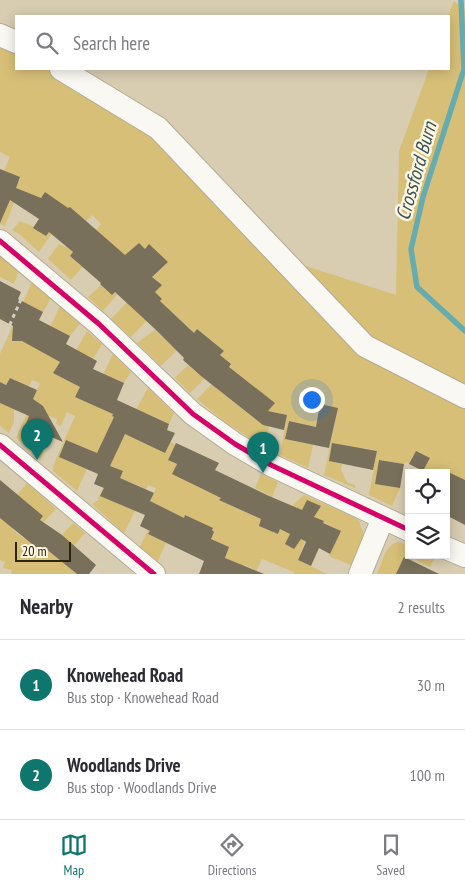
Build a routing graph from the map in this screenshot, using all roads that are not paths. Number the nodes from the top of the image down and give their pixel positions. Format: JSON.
{"nodes":[{"id":1,"x":0,"y":35,"type":"edge"},
{"id":2,"x":15,"y":42,"type":"edge"},
{"id":3,"x":63,"y":70,"type":"edge"},
{"id":4,"x":0,"y":242,"type":"edge"},
{"id":5,"x":465,"y":397,"type":"edge"},
{"id":6,"x":0,"y":445,"type":"edge"},
{"id":7,"x":383,"y":518,"type":"junction"},
{"id":8,"x":405,"y":528,"type":"edge"},
{"id":9,"x":450,"y":550,"type":"edge"},
{"id":10,"x":465,"y":556,"type":"edge"},
{"id":11,"x":154,"y":574,"type":"edge"},
{"id":12,"x":360,"y":574,"type":"edge"}],
"edges":[{"from":1,"to":2,"type":"street"},
{"from":3,"to":5,"type":"street"},
{"from":4,"to":7,"type":"street"},
{"from":6,"to":11,"type":"street"},
{"from":7,"to":8,"type":"street"},
{"from":7,"to":12,"type":"street"},
{"from":9,"to":10,"type":"street"}]}
